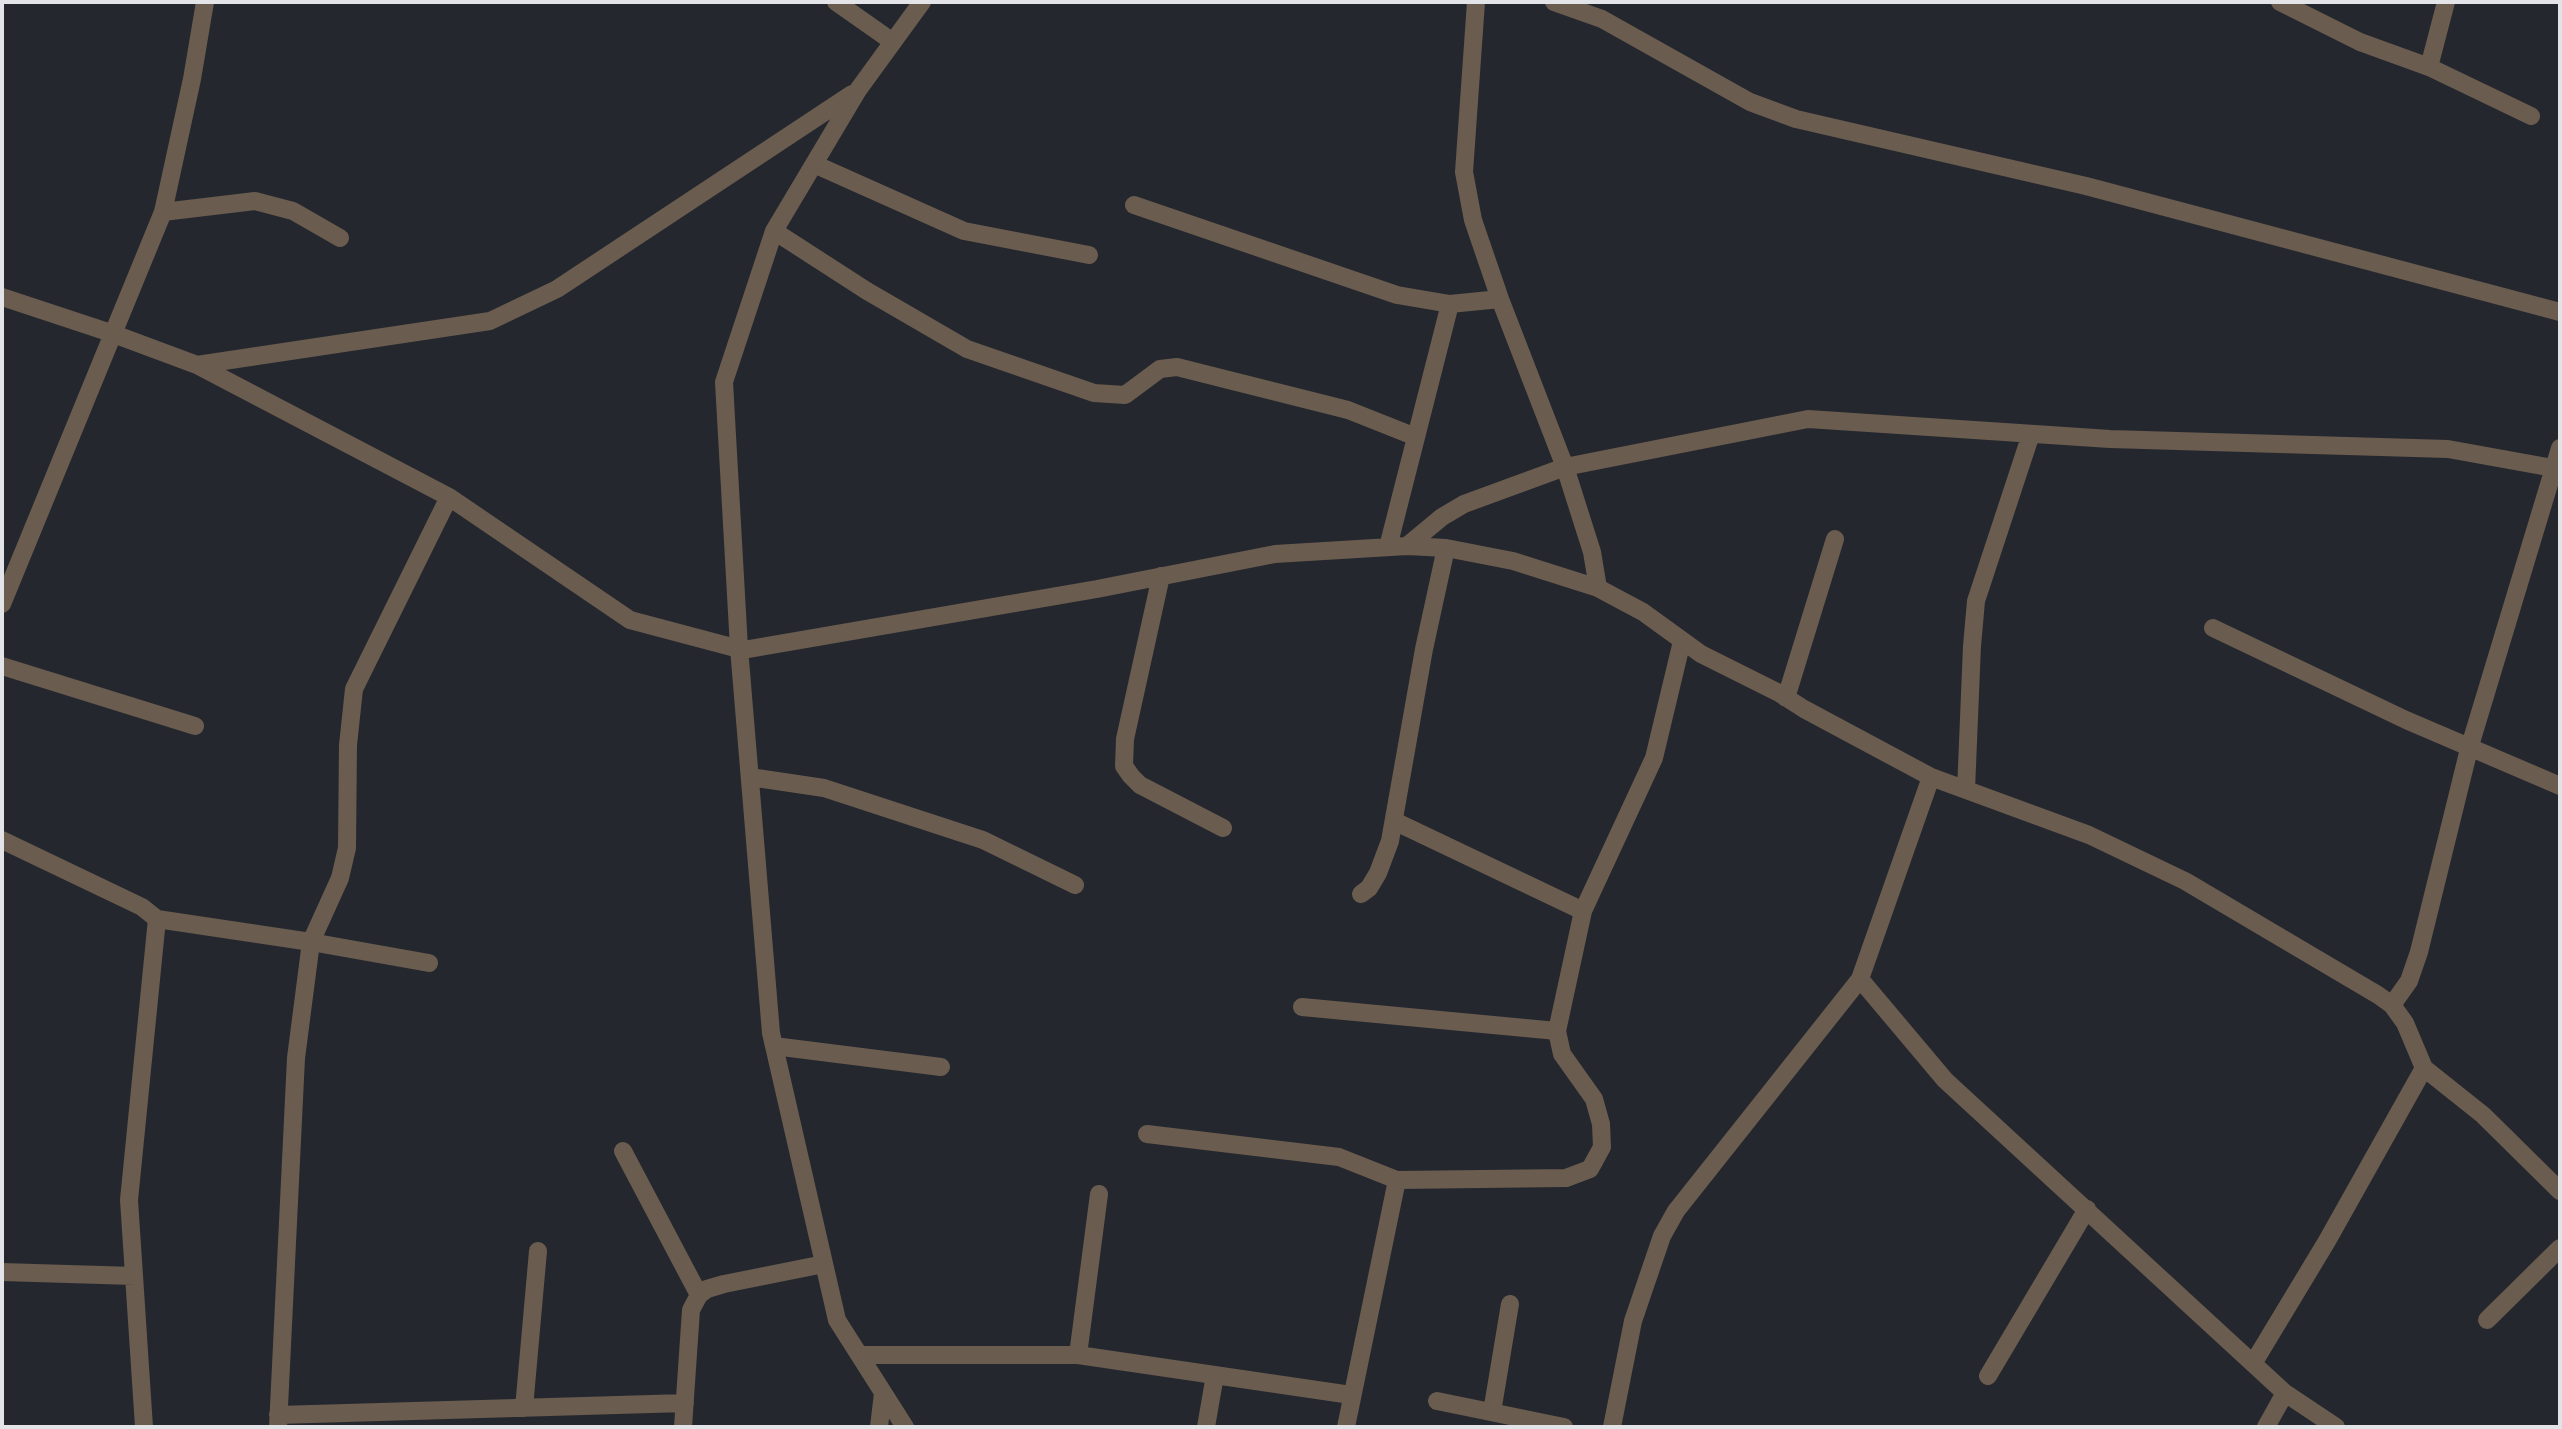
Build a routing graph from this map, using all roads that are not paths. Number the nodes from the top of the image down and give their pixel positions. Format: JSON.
{"nodes":[{"id":1,"x":205,"y":2,"type":"edge"},
{"id":2,"x":836,"y":2,"type":"edge"},
{"id":3,"x":922,"y":2,"type":"edge"},
{"id":4,"x":1476,"y":2,"type":"edge"},
{"id":5,"x":1554,"y":2,"type":"edge"},
{"id":6,"x":2280,"y":2,"type":"edge"},
{"id":7,"x":2446,"y":2,"type":"edge"},
{"id":8,"x":893,"y":42,"type":"junction"},
{"id":9,"x":2429,"y":67,"type":"junction"},
{"id":10,"x":858,"y":90,"type":"junction"},
{"id":11,"x":2531,"y":116,"type":"dead end"},
{"id":12,"x":814,"y":164,"type":"junction"},
{"id":13,"x":1135,"y":205,"type":"dead end"},
{"id":14,"x":163,"y":212,"type":"junction"},
{"id":15,"x":774,"y":231,"type":"junction"},
{"id":16,"x":340,"y":237,"type":"dead end"},
{"id":17,"x":1089,"y":255,"type":"dead end"},
{"id":18,"x":2,"y":297,"type":"edge"},
{"id":19,"x":1500,"y":299,"type":"junction"},
{"id":20,"x":1450,"y":304,"type":"junction"},
{"id":21,"x":2560,"y":312,"type":"edge"},
{"id":22,"x":111,"y":333,"type":"junction"},
{"id":23,"x":197,"y":365,"type":"junction"},
{"id":24,"x":2031,"y":434,"type":"junction"},
{"id":25,"x":1416,"y":437,"type":"junction"},
{"id":26,"x":2560,"y":448,"type":"edge"},
{"id":27,"x":1565,"y":467,"type":"junction"},
{"id":28,"x":2553,"y":468,"type":"junction"},
{"id":29,"x":449,"y":497,"type":"junction"},
{"id":30,"x":1835,"y":539,"type":"dead end"},
{"id":31,"x":1407,"y":546,"type":"junction"},
{"id":32,"x":1388,"y":547,"type":"junction"},
{"id":33,"x":1446,"y":548,"type":"junction"},
{"id":34,"x":1161,"y":576,"type":"junction"},
{"id":35,"x":1598,"y":588,"type":"junction"},
{"id":36,"x":2,"y":604,"type":"edge"},
{"id":37,"x":2213,"y":628,"type":"dead end"},
{"id":38,"x":1682,"y":641,"type":"junction"},
{"id":39,"x":739,"y":648,"type":"junction"},
{"id":40,"x":2,"y":666,"type":"edge"},
{"id":41,"x":1786,"y":698,"type":"junction"},
{"id":42,"x":195,"y":726,"type":"dead end"},
{"id":43,"x":2469,"y":749,"type":"junction"},
{"id":44,"x":750,"y":777,"type":"junction"},
{"id":45,"x":1931,"y":777,"type":"junction"},
{"id":46,"x":2560,"y":786,"type":"edge"},
{"id":47,"x":1966,"y":790,"type":"junction"},
{"id":48,"x":1394,"y":821,"type":"junction"},
{"id":49,"x":1223,"y":828,"type":"dead end"},
{"id":50,"x":2,"y":840,"type":"edge"},
{"id":51,"x":1075,"y":885,"type":"dead end"},
{"id":52,"x":1361,"y":894,"type":"dead end"},
{"id":53,"x":1583,"y":911,"type":"junction"},
{"id":54,"x":157,"y":919,"type":"junction"},
{"id":55,"x":311,"y":942,"type":"junction"},
{"id":56,"x":429,"y":963,"type":"dead end"},
{"id":57,"x":1860,"y":979,"type":"junction"},
{"id":58,"x":2392,"y":1005,"type":"junction"},
{"id":59,"x":1302,"y":1007,"type":"dead end"},
{"id":60,"x":1557,"y":1031,"type":"junction"},
{"id":61,"x":774,"y":1046,"type":"junction"},
{"id":62,"x":941,"y":1067,"type":"dead end"},
{"id":63,"x":2424,"y":1068,"type":"junction"},
{"id":64,"x":1147,"y":1134,"type":"dead end"},
{"id":65,"x":622,"y":1151,"type":"dead end"},
{"id":66,"x":1397,"y":1180,"type":"junction"},
{"id":67,"x":2560,"y":1191,"type":"edge"},
{"id":68,"x":1099,"y":1194,"type":"dead end"},
{"id":69,"x":2087,"y":1209,"type":"junction"},
{"id":70,"x":2560,"y":1248,"type":"edge"},
{"id":71,"x":538,"y":1251,"type":"dead end"},
{"id":72,"x":824,"y":1264,"type":"junction"},
{"id":73,"x":2,"y":1272,"type":"edge"},
{"id":74,"x":134,"y":1276,"type":"junction"},
{"id":75,"x":699,"y":1295,"type":"junction"},
{"id":76,"x":1510,"y":1304,"type":"dead end"},
{"id":77,"x":2487,"y":1320,"type":"dead end"},
{"id":78,"x":859,"y":1354,"type":"junction"},
{"id":79,"x":1078,"y":1355,"type":"junction"},
{"id":80,"x":2254,"y":1362,"type":"junction"},
{"id":81,"x":1215,"y":1375,"type":"junction"},
{"id":82,"x":1988,"y":1376,"type":"dead end"},
{"id":83,"x":884,"y":1393,"type":"junction"},
{"id":84,"x":2285,"y":1393,"type":"junction"},
{"id":85,"x":1351,"y":1395,"type":"junction"},
{"id":86,"x":1437,"y":1401,"type":"dead end"},
{"id":87,"x":685,"y":1403,"type":"junction"},
{"id":88,"x":524,"y":1408,"type":"junction"},
{"id":89,"x":1492,"y":1412,"type":"junction"},
{"id":90,"x":278,"y":1421,"type":"edge"},
{"id":91,"x":144,"y":1427,"type":"edge"},
{"id":92,"x":683,"y":1427,"type":"edge"},
{"id":93,"x":879,"y":1427,"type":"edge"},
{"id":94,"x":905,"y":1427,"type":"edge"},
{"id":95,"x":1206,"y":1427,"type":"edge"},
{"id":96,"x":1346,"y":1427,"type":"edge"},
{"id":97,"x":1564,"y":1427,"type":"edge"},
{"id":98,"x":1612,"y":1427,"type":"edge"},
{"id":99,"x":2266,"y":1427,"type":"edge"},
{"id":100,"x":2336,"y":1427,"type":"edge"}],
"edges":[{"from":1,"to":14,"type":"street"},
{"from":2,"to":8,"type":"street"},
{"from":3,"to":8,"type":"street"},
{"from":4,"to":19,"type":"street"},
{"from":5,"to":21,"type":"street"},
{"from":6,"to":9,"type":"street"},
{"from":7,"to":9,"type":"street"},
{"from":8,"to":10,"type":"street"},
{"from":9,"to":11,"type":"street"},
{"from":10,"to":12,"type":"street"},
{"from":10,"to":23,"type":"street"},
{"from":12,"to":15,"type":"street"},
{"from":12,"to":17,"type":"street"},
{"from":13,"to":20,"type":"street"},
{"from":14,"to":16,"type":"street"},
{"from":14,"to":22,"type":"street"},
{"from":15,"to":25,"type":"street"},
{"from":15,"to":39,"type":"street"},
{"from":18,"to":22,"type":"street"},
{"from":19,"to":20,"type":"street"},
{"from":19,"to":27,"type":"street"},
{"from":20,"to":25,"type":"street"},
{"from":22,"to":23,"type":"street"},
{"from":22,"to":36,"type":"street"},
{"from":23,"to":29,"type":"street"},
{"from":24,"to":27,"type":"street"},
{"from":24,"to":28,"type":"street"},
{"from":24,"to":47,"type":"street"},
{"from":25,"to":32,"type":"street"},
{"from":26,"to":28,"type":"street"},
{"from":27,"to":31,"type":"street"},
{"from":27,"to":35,"type":"street"},
{"from":28,"to":43,"type":"street"},
{"from":29,"to":39,"type":"street"},
{"from":29,"to":55,"type":"street"},
{"from":30,"to":41,"type":"street"},
{"from":31,"to":32,"type":"street"},
{"from":31,"to":33,"type":"street"},
{"from":32,"to":34,"type":"street"},
{"from":33,"to":35,"type":"street"},
{"from":33,"to":48,"type":"street"},
{"from":34,"to":39,"type":"street"},
{"from":34,"to":49,"type":"street"},
{"from":35,"to":38,"type":"street"},
{"from":37,"to":43,"type":"street"},
{"from":38,"to":41,"type":"street"},
{"from":38,"to":53,"type":"street"},
{"from":39,"to":44,"type":"street"},
{"from":40,"to":42,"type":"street"},
{"from":41,"to":45,"type":"street"},
{"from":43,"to":46,"type":"street"},
{"from":43,"to":58,"type":"street"},
{"from":44,"to":51,"type":"street"},
{"from":44,"to":61,"type":"street"},
{"from":45,"to":47,"type":"street"},
{"from":45,"to":57,"type":"street"},
{"from":47,"to":58,"type":"street"},
{"from":48,"to":52,"type":"street"},
{"from":48,"to":53,"type":"street"},
{"from":50,"to":54,"type":"street"},
{"from":53,"to":60,"type":"street"},
{"from":54,"to":55,"type":"street"},
{"from":54,"to":74,"type":"street"},
{"from":55,"to":56,"type":"street"},
{"from":55,"to":90,"type":"street"},
{"from":57,"to":69,"type":"street"},
{"from":57,"to":98,"type":"street"},
{"from":58,"to":63,"type":"street"},
{"from":59,"to":60,"type":"street"},
{"from":60,"to":66,"type":"street"},
{"from":61,"to":62,"type":"street"},
{"from":61,"to":72,"type":"street"},
{"from":63,"to":67,"type":"street"},
{"from":63,"to":80,"type":"street"},
{"from":64,"to":66,"type":"street"},
{"from":65,"to":75,"type":"street"},
{"from":66,"to":85,"type":"street"},
{"from":68,"to":79,"type":"street"},
{"from":69,"to":80,"type":"street"},
{"from":69,"to":82,"type":"street"},
{"from":70,"to":77,"type":"street"},
{"from":71,"to":88,"type":"street"},
{"from":72,"to":75,"type":"street"},
{"from":72,"to":78,"type":"street"},
{"from":73,"to":74,"type":"street"},
{"from":74,"to":91,"type":"street"},
{"from":75,"to":87,"type":"street"},
{"from":76,"to":89,"type":"street"},
{"from":78,"to":79,"type":"street"},
{"from":78,"to":83,"type":"street"},
{"from":79,"to":81,"type":"street"},
{"from":80,"to":84,"type":"street"},
{"from":81,"to":85,"type":"street"},
{"from":81,"to":95,"type":"street"},
{"from":83,"to":93,"type":"street"},
{"from":83,"to":94,"type":"street"},
{"from":84,"to":99,"type":"street"},
{"from":84,"to":100,"type":"street"},
{"from":85,"to":96,"type":"street"},
{"from":86,"to":89,"type":"street"},
{"from":87,"to":88,"type":"street"},
{"from":87,"to":92,"type":"street"},
{"from":88,"to":90,"type":"street"},
{"from":89,"to":97,"type":"street"}]}
